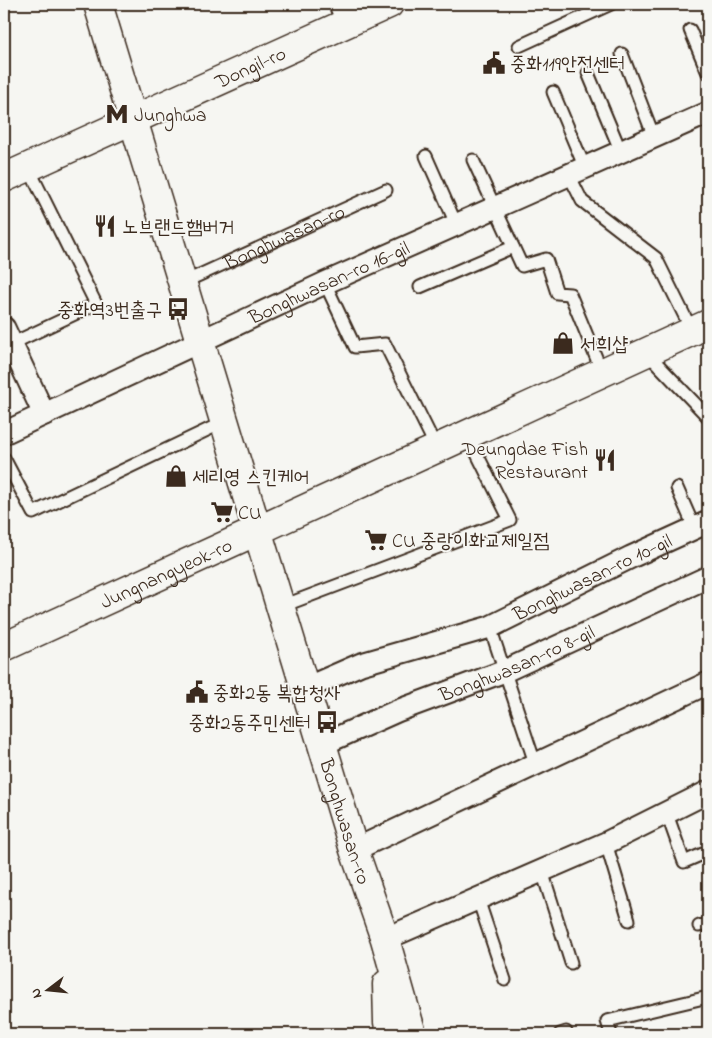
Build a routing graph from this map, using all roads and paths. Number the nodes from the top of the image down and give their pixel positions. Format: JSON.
{"nodes":[{"id":1,"x":98,"y":4,"type":"edge"},
{"id":2,"x":389,"y":4,"type":"edge"},
{"id":3,"x":611,"y":4,"type":"edge"},
{"id":4,"x":591,"y":8,"type":"edge"},
{"id":5,"x":344,"y":14,"type":"edge"},
{"id":6,"x":690,"y":30,"type":"dead end"},
{"id":7,"x":519,"y":46,"type":"dead end"},
{"id":8,"x":622,"y":54,"type":"dead end"},
{"id":9,"x":588,"y":73,"type":"dead end"},
{"id":10,"x":708,"y":73,"type":"edge"},
{"id":11,"x":553,"y":92,"type":"dead end"},
{"id":12,"x":708,"y":113,"type":"edge"},
{"id":13,"x":132,"y":120,"type":"junction"},
{"id":14,"x":654,"y":137,"type":"junction"},
{"id":15,"x":621,"y":152,"type":"junction"},
{"id":16,"x":426,"y":156,"type":"dead end"},
{"id":17,"x":474,"y":160,"type":"dead end"},
{"id":18,"x":577,"y":172,"type":"junction"},
{"id":19,"x":16,"y":173,"type":"edge"},
{"id":20,"x":386,"y":190,"type":"dead end"},
{"id":21,"x":496,"y":208,"type":"junction"},
{"id":22,"x":457,"y":226,"type":"junction"},
{"id":23,"x":513,"y":246,"type":"junction"},
{"id":24,"x":182,"y":283,"type":"junction"},
{"id":25,"x":325,"y":283,"type":"junction"},
{"id":26,"x":420,"y":287,"type":"dead end"},
{"id":27,"x":700,"y":327,"type":"edge"},
{"id":28,"x":199,"y":340,"type":"junction"},
{"id":29,"x":8,"y":345,"type":"edge"},
{"id":30,"x":646,"y":352,"type":"junction"},
{"id":31,"x":602,"y":372,"type":"junction"},
{"id":32,"x":44,"y":414,"type":"junction"},
{"id":33,"x":708,"y":416,"type":"edge"},
{"id":34,"x":224,"y":422,"type":"junction"},
{"id":35,"x":4,"y":433,"type":"edge"},
{"id":36,"x":468,"y":434,"type":"junction"},
{"id":37,"x":436,"y":447,"type":"junction"},
{"id":38,"x":4,"y":458,"type":"edge"},
{"id":39,"x":676,"y":488,"type":"dead end"},
{"id":40,"x":701,"y":525,"type":"edge"},
{"id":41,"x":258,"y":530,"type":"junction"},
{"id":42,"x":708,"y":577,"type":"edge"},
{"id":43,"x":280,"y":607,"type":"junction"},
{"id":44,"x":490,"y":627,"type":"junction"},
{"id":45,"x":4,"y":647,"type":"edge"},
{"id":46,"x":505,"y":672,"type":"junction"},
{"id":47,"x":708,"y":682,"type":"edge"},
{"id":48,"x":306,"y":688,"type":"junction"},
{"id":49,"x":322,"y":744,"type":"junction"},
{"id":50,"x":535,"y":762,"type":"junction"},
{"id":51,"x":708,"y":793,"type":"edge"},
{"id":52,"x":667,"y":814,"type":"junction"},
{"id":53,"x":606,"y":843,"type":"junction"},
{"id":54,"x":354,"y":850,"type":"junction"},
{"id":55,"x":705,"y":853,"type":"dead end"},
{"id":56,"x":542,"y":871,"type":"junction"},
{"id":57,"x":478,"y":899,"type":"junction"},
{"id":58,"x":629,"y":920,"type":"dead end"},
{"id":59,"x":386,"y":943,"type":"junction"},
{"id":60,"x":571,"y":962,"type":"dead end"},
{"id":61,"x":505,"y":980,"type":"dead end"},
{"id":62,"x":708,"y":997,"type":"edge"},
{"id":63,"x":391,"y":1034,"type":"edge"},
{"id":64,"x":412,"y":1034,"type":"edge"},
{"id":65,"x":430,"y":1034,"type":"edge"},
{"id":66,"x":611,"y":1034,"type":"edge"}],
"edges":[{"from":1,"to":13,"type":"main road","name":"Bonghwasan-ro"},
{"from":2,"to":5,"type":"main road","name":"Dongil-ro"},
{"from":3,"to":4,"type":"lane"},
{"from":4,"to":7,"type":"lane"},
{"from":5,"to":13,"type":"main road","name":"Dongil-ro"},
{"from":6,"to":10,"type":"lane"},
{"from":8,"to":14,"type":"lane"},
{"from":9,"to":15,"type":"lane"},
{"from":11,"to":18,"type":"lane"},
{"from":12,"to":14,"type":"street","name":"Bonghwasan-ro 16-gil"},
{"from":13,"to":19,"type":"main road","name":"Dongil-ro"},
{"from":13,"to":24,"type":"main road","name":"Bonghwasan-ro"},
{"from":14,"to":15,"type":"street","name":"Bonghwasan-ro 16-gil"},
{"from":15,"to":18,"type":"street","name":"Bonghwasan-ro 16-gil"},
{"from":16,"to":22,"type":"lane"},
{"from":17,"to":21,"type":"lane"},
{"from":18,"to":21,"type":"street","name":"Bonghwasan-ro 16-gil"},
{"from":18,"to":27,"type":"lane","name":"Jungnangyeok-ro"},
{"from":19,"to":29,"type":"lane","name":"Dongil-ro"},
{"from":20,"to":24,"type":"lane","name":"Bonghwasan-ro"},
{"from":21,"to":22,"type":"street","name":"Bonghwasan-ro 16-gil"},
{"from":21,"to":23,"type":"lane"},
{"from":22,"to":25,"type":"street","name":"Bonghwasan-ro 16-gil"},
{"from":23,"to":26,"type":"lane","name":"Bonghwasan-ro 16-gil"},
{"from":23,"to":31,"type":"lane"},
{"from":24,"to":28,"type":"main road","name":"Bonghwasan-ro"},
{"from":25,"to":28,"type":"street","name":"Bonghwasan-ro 16-gil"},
{"from":25,"to":37,"type":"lane"},
{"from":27,"to":30,"type":"main road","name":"Jungnangyeok-ro"},
{"from":28,"to":32,"type":"street","name":"Bonghwasan-ro 16-gil"},
{"from":28,"to":34,"type":"main road","name":"Bonghwasan-ro"},
{"from":29,"to":32,"type":"street"},
{"from":30,"to":31,"type":"main road","name":"Jungnangyeok-ro"},
{"from":30,"to":33,"type":"lane"},
{"from":31,"to":36,"type":"main road","name":"Jungnangyeok-ro"},
{"from":32,"to":35,"type":"street","name":"Bonghwasan-ro 16-gil"},
{"from":34,"to":38,"type":"lane"},
{"from":34,"to":41,"type":"main road","name":"Bonghwasan-ro"},
{"from":36,"to":37,"type":"main road","name":"Jungnangyeok-ro"},
{"from":36,"to":43,"type":"lane"},
{"from":37,"to":41,"type":"main road","name":"Jungnangyeok-ro"},
{"from":39,"to":40,"type":"lane","name":"Bonghwasan-ro 10-gil"},
{"from":40,"to":44,"type":"street","name":"Bonghwasan-ro 10-gil"},
{"from":41,"to":43,"type":"main road","name":"Bonghwasan-ro"},
{"from":41,"to":45,"type":"main road","name":"Jungnangyeok-ro"},
{"from":42,"to":46,"type":"street","name":"Bonghwasan-ro 8-gil"},
{"from":43,"to":48,"type":"main road","name":"Bonghwasan-ro"},
{"from":44,"to":46,"type":"lane","name":"Bonghwasan-ro 10-gil"},
{"from":44,"to":48,"type":"street","name":"Bonghwasan-ro 10-gil"},
{"from":46,"to":49,"type":"street","name":"Bonghwasan-ro 8-gil"},
{"from":46,"to":50,"type":"lane","name":"Bonghwasan-ro 10-gil"},
{"from":47,"to":50,"type":"street"},
{"from":48,"to":49,"type":"main road","name":"Bonghwasan-ro"},
{"from":49,"to":54,"type":"main road","name":"Bonghwasan-ro"},
{"from":50,"to":54,"type":"street"},
{"from":51,"to":52,"type":"street"},
{"from":52,"to":53,"type":"street"},
{"from":52,"to":55,"type":"lane"},
{"from":53,"to":56,"type":"street"},
{"from":53,"to":58,"type":"lane"},
{"from":54,"to":59,"type":"main road","name":"Bonghwasan-ro"},
{"from":56,"to":57,"type":"street"},
{"from":56,"to":60,"type":"lane"},
{"from":57,"to":59,"type":"street"},
{"from":57,"to":61,"type":"lane"},
{"from":59,"to":63,"type":"main road"},
{"from":59,"to":64,"type":"main road","name":"Bonghwasan-ro"},
{"from":59,"to":65,"type":"main road"},
{"from":62,"to":66,"type":"lane"}]}
